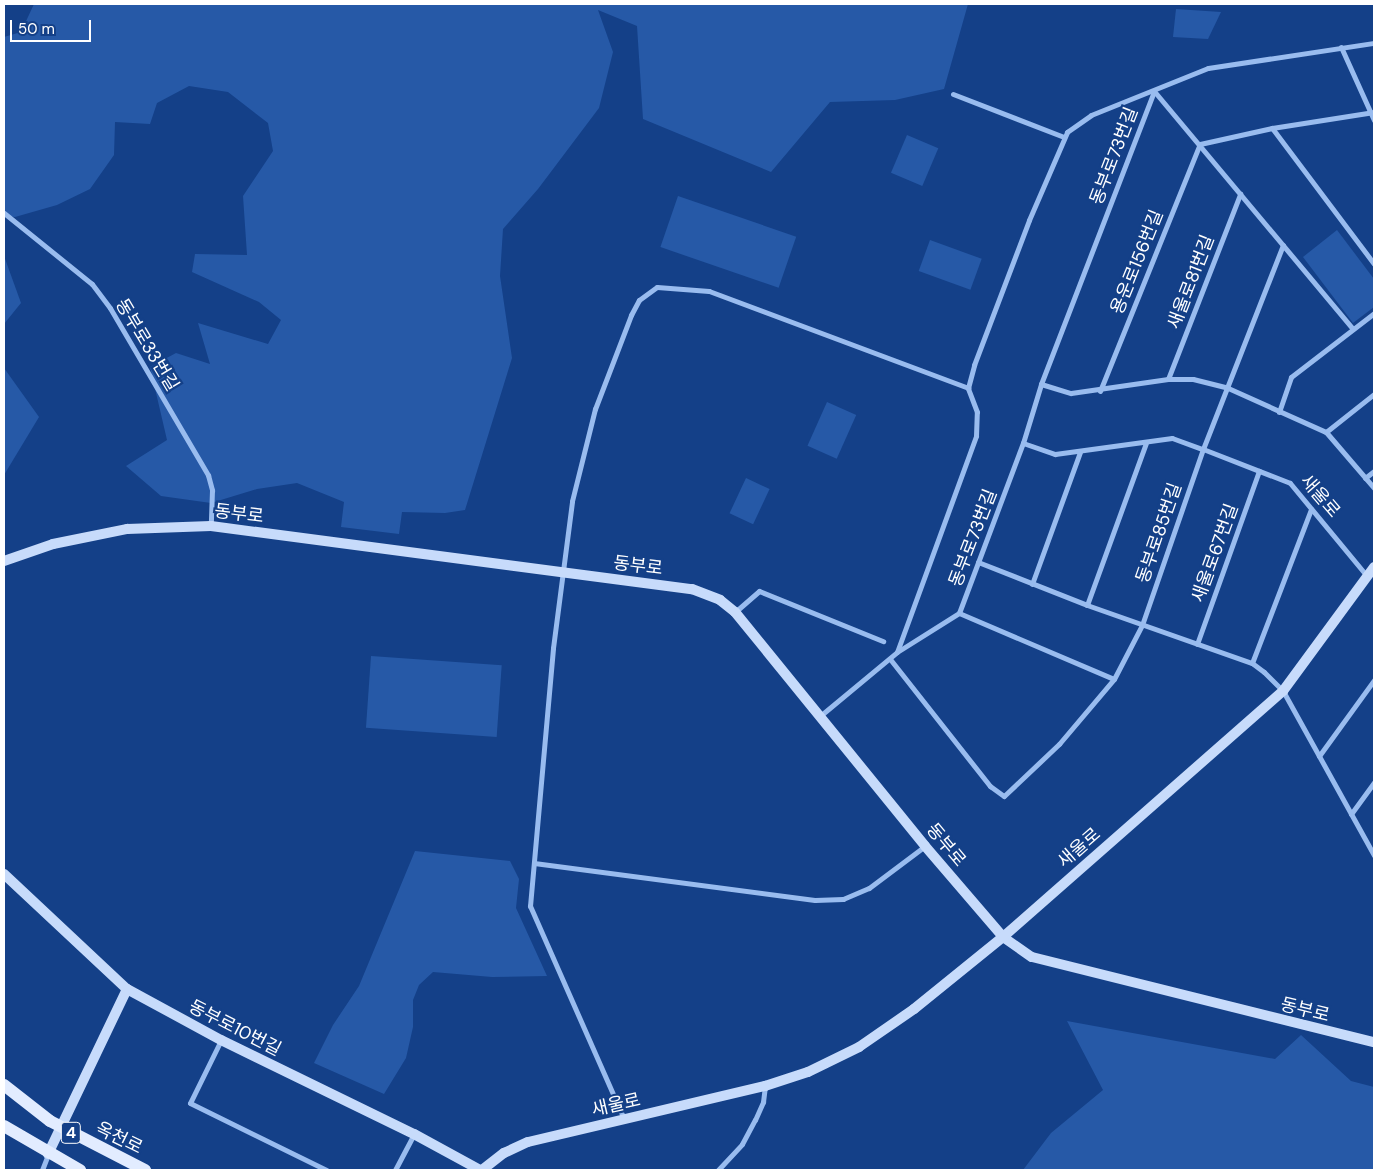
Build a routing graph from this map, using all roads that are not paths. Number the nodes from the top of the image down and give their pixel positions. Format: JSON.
{"nodes":[{"id":1,"x":1374,"y":43,"type":"edge"},
{"id":2,"x":1341,"y":47,"type":"junction"},
{"id":3,"x":1154,"y":91,"type":"junction"},
{"id":4,"x":953,"y":94,"type":"dead end"},
{"id":5,"x":1373,"y":112,"type":"edge"},
{"id":6,"x":1374,"y":120,"type":"edge"},
{"id":7,"x":1272,"y":128,"type":"junction"},
{"id":8,"x":1064,"y":137,"type":"junction"},
{"id":9,"x":1200,"y":144,"type":"junction"},
{"id":10,"x":1240,"y":194,"type":"junction"},
{"id":11,"x":4,"y":213,"type":"edge"},
{"id":12,"x":1283,"y":245,"type":"junction"},
{"id":13,"x":1374,"y":264,"type":"edge"},
{"id":14,"x":1374,"y":313,"type":"edge"},
{"id":15,"x":1353,"y":329,"type":"junction"},
{"id":16,"x":1168,"y":379,"type":"junction"},
{"id":17,"x":1041,"y":384,"type":"junction"},
{"id":18,"x":968,"y":388,"type":"junction"},
{"id":19,"x":1228,"y":388,"type":"junction"},
{"id":20,"x":1100,"y":391,"type":"junction"},
{"id":21,"x":1374,"y":394,"type":"edge"},
{"id":22,"x":1279,"y":412,"type":"junction"},
{"id":23,"x":1326,"y":432,"type":"junction"},
{"id":24,"x":1146,"y":443,"type":"junction"},
{"id":25,"x":1023,"y":444,"type":"junction"},
{"id":26,"x":1203,"y":449,"type":"junction"},
{"id":27,"x":1080,"y":452,"type":"junction"},
{"id":28,"x":1259,"y":470,"type":"junction"},
{"id":29,"x":1374,"y":471,"type":"edge"},
{"id":30,"x":1365,"y":478,"type":"junction"},
{"id":31,"x":1374,"y":488,"type":"edge"},
{"id":32,"x":1311,"y":509,"type":"junction"},
{"id":33,"x":211,"y":526,"type":"junction"},
{"id":34,"x":4,"y":561,"type":"edge"},
{"id":35,"x":978,"y":562,"type":"junction"},
{"id":36,"x":1374,"y":567,"type":"edge"},
{"id":37,"x":561,"y":573,"type":"junction"},
{"id":38,"x":1367,"y":577,"type":"junction"},
{"id":39,"x":1032,"y":584,"type":"junction"},
{"id":40,"x":1087,"y":605,"type":"junction"},
{"id":41,"x":735,"y":612,"type":"junction"},
{"id":42,"x":958,"y":613,"type":"junction"},
{"id":43,"x":1142,"y":625,"type":"junction"},
{"id":44,"x":883,"y":640,"type":"dead end"},
{"id":45,"x":1197,"y":644,"type":"junction"},
{"id":46,"x":898,"y":652,"type":"junction"},
{"id":47,"x":890,"y":659,"type":"junction"},
{"id":48,"x":1252,"y":664,"type":"junction"},
{"id":49,"x":1114,"y":679,"type":"junction"},
{"id":50,"x":1374,"y":680,"type":"edge"},
{"id":51,"x":1283,"y":691,"type":"junction"},
{"id":52,"x":820,"y":716,"type":"junction"},
{"id":53,"x":1319,"y":756,"type":"junction"},
{"id":54,"x":1374,"y":782,"type":"edge"},
{"id":55,"x":1351,"y":814,"type":"junction"},
{"id":56,"x":925,"y":846,"type":"junction"},
{"id":57,"x":1374,"y":856,"type":"edge"},
{"id":58,"x":534,"y":864,"type":"junction"},
{"id":59,"x":4,"y":874,"type":"edge"},
{"id":60,"x":1003,"y":937,"type":"junction"},
{"id":61,"x":126,"y":989,"type":"junction"},
{"id":62,"x":221,"y":1040,"type":"junction"},
{"id":63,"x":1374,"y":1042,"type":"edge"},
{"id":64,"x":4,"y":1085,"type":"edge"},
{"id":65,"x":765,"y":1086,"type":"junction"},
{"id":66,"x":624,"y":1120,"type":"junction"},
{"id":67,"x":4,"y":1126,"type":"edge"},
{"id":68,"x":62,"y":1128,"type":"junction"},
{"id":69,"x":414,"y":1134,"type":"junction"},
{"id":70,"x":48,"y":1154,"type":"junction"},
{"id":71,"x":42,"y":1170,"type":"edge"},
{"id":72,"x":80,"y":1170,"type":"edge"},
{"id":73,"x":145,"y":1170,"type":"edge"},
{"id":74,"x":326,"y":1170,"type":"edge"},
{"id":75,"x":395,"y":1170,"type":"edge"},
{"id":76,"x":481,"y":1170,"type":"edge"},
{"id":77,"x":718,"y":1170,"type":"edge"}],
"edges":[{"from":1,"to":2,"type":"street","name":"동부로73번길"},
{"from":2,"to":3,"type":"street","name":"동부로73번길"},
{"from":2,"to":5,"type":"street"},
{"from":3,"to":8,"type":"street"},
{"from":3,"to":9,"type":"street"},
{"from":3,"to":17,"type":"street","name":"동부로73번길"},
{"from":4,"to":8,"type":"street"},
{"from":5,"to":6,"type":"street"},
{"from":5,"to":7,"type":"street"},
{"from":7,"to":9,"type":"street"},
{"from":7,"to":13,"type":"street"},
{"from":8,"to":18,"type":"street"},
{"from":9,"to":10,"type":"street"},
{"from":9,"to":20,"type":"street","name":"용운로156번길"},
{"from":10,"to":12,"type":"street"},
{"from":10,"to":16,"type":"street","name":"새울로81번길"},
{"from":11,"to":33,"type":"street","name":"동부로33번길"},
{"from":12,"to":15,"type":"street"},
{"from":12,"to":19,"type":"street","name":"동부로85번길"},
{"from":14,"to":15,"type":"street"},
{"from":15,"to":22,"type":"street"},
{"from":16,"to":19,"type":"street"},
{"from":16,"to":20,"type":"street"},
{"from":17,"to":20,"type":"street"},
{"from":17,"to":25,"type":"street","name":"동부로73번길"},
{"from":18,"to":37,"type":"street"},
{"from":18,"to":46,"type":"street"},
{"from":19,"to":22,"type":"street"},
{"from":19,"to":26,"type":"street","name":"동부로85번길"},
{"from":21,"to":23,"type":"street"},
{"from":22,"to":23,"type":"street"},
{"from":23,"to":30,"type":"street"},
{"from":24,"to":26,"type":"street"},
{"from":24,"to":27,"type":"street"},
{"from":24,"to":40,"type":"street"},
{"from":25,"to":27,"type":"street"},
{"from":25,"to":35,"type":"street","name":"동부로73번길"},
{"from":26,"to":28,"type":"street","name":"새울로"},
{"from":26,"to":43,"type":"street","name":"동부로85번길"},
{"from":27,"to":39,"type":"street"},
{"from":28,"to":32,"type":"street","name":"새울로"},
{"from":28,"to":45,"type":"street","name":"새울로67번길"},
{"from":29,"to":30,"type":"street"},
{"from":30,"to":31,"type":"street"},
{"from":32,"to":38,"type":"street","name":"새울로"},
{"from":32,"to":48,"type":"street"},
{"from":33,"to":34,"type":"main road","name":"동부로"},
{"from":33,"to":37,"type":"main road","name":"동부로"},
{"from":35,"to":39,"type":"street"},
{"from":35,"to":42,"type":"street","name":"동부로73번길"},
{"from":36,"to":38,"type":"main road","name":"새울로"},
{"from":37,"to":41,"type":"main road","name":"동부로"},
{"from":37,"to":58,"type":"street"},
{"from":38,"to":51,"type":"main road","name":"새울로"},
{"from":39,"to":40,"type":"street"},
{"from":40,"to":43,"type":"street"},
{"from":41,"to":44,"type":"street"},
{"from":41,"to":52,"type":"main road","name":"동부로"},
{"from":42,"to":46,"type":"street","name":"동부로73번길"},
{"from":42,"to":49,"type":"street","name":"동부로73번길"},
{"from":43,"to":45,"type":"street"},
{"from":43,"to":49,"type":"street","name":"동부로85번길"},
{"from":45,"to":48,"type":"street"},
{"from":46,"to":47,"type":"street","name":"동부로73번길"},
{"from":47,"to":49,"type":"street","name":"동부로85번길"},
{"from":47,"to":52,"type":"street","name":"동부로73번길"},
{"from":48,"to":51,"type":"street"},
{"from":50,"to":53,"type":"street"},
{"from":51,"to":53,"type":"street"},
{"from":51,"to":60,"type":"main road","name":"새울로"},
{"from":52,"to":56,"type":"main road","name":"동부로"},
{"from":53,"to":55,"type":"street"},
{"from":54,"to":55,"type":"street"},
{"from":55,"to":57,"type":"street"},
{"from":56,"to":58,"type":"street"},
{"from":56,"to":60,"type":"main road","name":"동부로"},
{"from":58,"to":66,"type":"street"},
{"from":59,"to":61,"type":"main road","name":"동부로10번길"},
{"from":60,"to":63,"type":"main road","name":"동부로"},
{"from":60,"to":65,"type":"main road","name":"새울로"},
{"from":61,"to":62,"type":"main road","name":"동부로10번길"},
{"from":61,"to":68,"type":"main road"},
{"from":62,"to":69,"type":"main road","name":"동부로10번길"},
{"from":62,"to":74,"type":"street"},
{"from":64,"to":68,"type":"main road","name":"옥천로","number":"4"},
{"from":65,"to":66,"type":"main road","name":"새울로"},
{"from":65,"to":77,"type":"street"},
{"from":66,"to":76,"type":"main road","name":"새울로"},
{"from":67,"to":70,"type":"main road","number":"4"},
{"from":68,"to":70,"type":"main road"},
{"from":68,"to":73,"type":"main road","name":"옥천로","number":"4"},
{"from":69,"to":75,"type":"street"},
{"from":69,"to":76,"type":"main road","name":"동부로10번길"},
{"from":70,"to":71,"type":"street"},
{"from":70,"to":72,"type":"main road","number":"4"}]}
